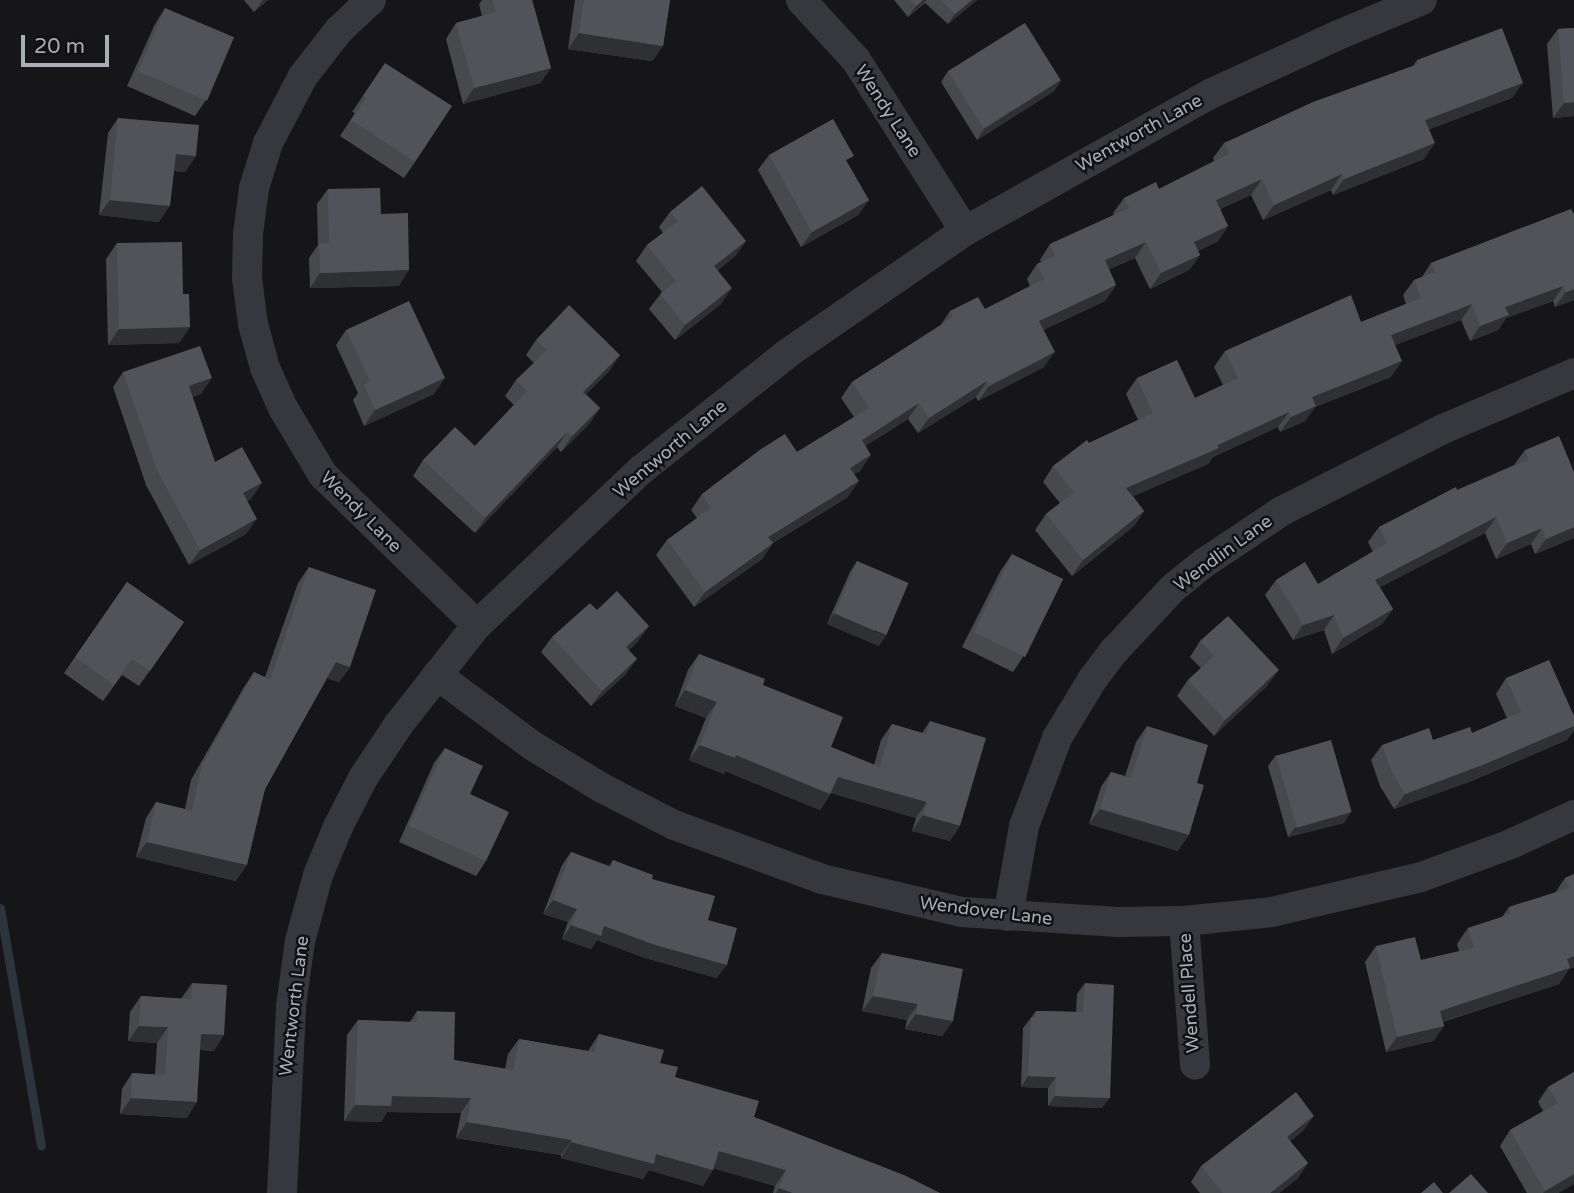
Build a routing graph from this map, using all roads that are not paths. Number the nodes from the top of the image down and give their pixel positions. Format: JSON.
{"nodes":[{"id":1,"x":371,"y":0,"type":"edge"},
{"id":2,"x":801,"y":0,"type":"edge"},
{"id":3,"x":1422,"y":0,"type":"edge"},
{"id":4,"x":965,"y":231,"type":"junction"},
{"id":5,"x":1574,"y":373,"type":"edge"},
{"id":6,"x":477,"y":625,"type":"junction"},
{"id":7,"x":438,"y":675,"type":"junction"},
{"id":8,"x":1574,"y":814,"type":"edge"},
{"id":9,"x":1008,"y":916,"type":"junction"},
{"id":10,"x":1184,"y":921,"type":"junction"},
{"id":11,"x":1195,"y":1065,"type":"dead end"},
{"id":12,"x":282,"y":1193,"type":"edge"}],
"edges":[{"from":1,"to":6,"type":"street","name":"Wendy Lane"},
{"from":2,"to":4,"type":"street","name":"Wendy Lane"},
{"from":3,"to":4,"type":"street","name":"Wentworth Lane"},
{"from":4,"to":6,"type":"street","name":"Wentworth Lane"},
{"from":5,"to":9,"type":"street","name":"Wendlin Lane"},
{"from":6,"to":7,"type":"street","name":"Wentworth Lane"},
{"from":7,"to":9,"type":"street","name":"Wendover Lane"},
{"from":7,"to":12,"type":"street","name":"Wentworth Lane"},
{"from":8,"to":10,"type":"street","name":"Wendover Lane"},
{"from":9,"to":10,"type":"street","name":"Wendover Lane"},
{"from":10,"to":11,"type":"street","name":"Wendell Place"}]}
